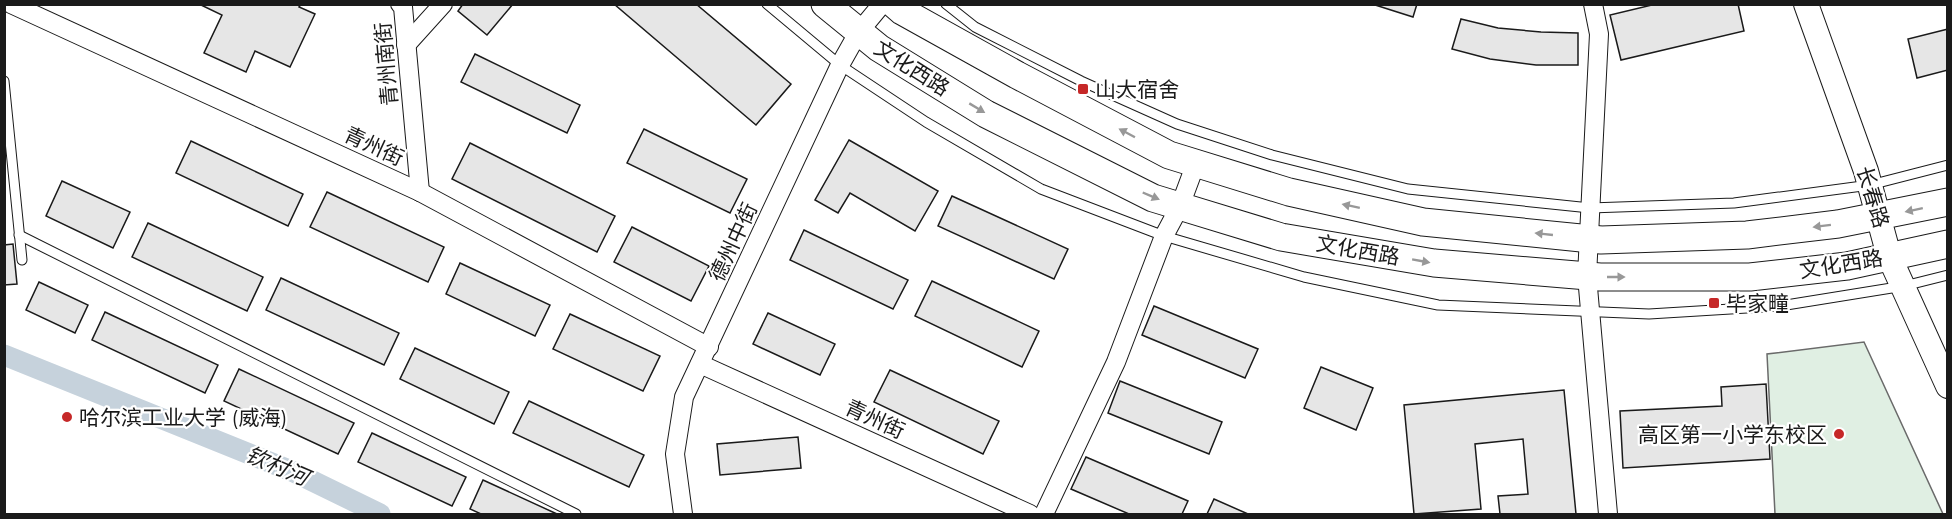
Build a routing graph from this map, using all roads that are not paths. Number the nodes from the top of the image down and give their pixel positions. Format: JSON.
{"nodes":[{"id":1,"x":11,"y":4,"type":"edge"},
{"id":2,"x":400,"y":4,"type":"edge"},
{"id":3,"x":443,"y":4,"type":"edge"},
{"id":4,"x":767,"y":4,"type":"edge"},
{"id":5,"x":825,"y":4,"type":"edge"},
{"id":6,"x":882,"y":4,"type":"edge"},
{"id":7,"x":894,"y":4,"type":"edge"},
{"id":8,"x":946,"y":4,"type":"edge"},
{"id":9,"x":1593,"y":4,"type":"edge"},
{"id":10,"x":1806,"y":4,"type":"edge"},
{"id":11,"x":858,"y":33,"type":"junction"},
{"id":12,"x":406,"y":45,"type":"junction"},
{"id":13,"x":840,"y":65,"type":"junction"},
{"id":14,"x":4,"y":81,"type":"edge"},
{"id":15,"x":1196,"y":163,"type":"junction"},
{"id":16,"x":1947,"y":165,"type":"edge"},
{"id":17,"x":1870,"y":185,"type":"junction"},
{"id":18,"x":420,"y":192,"type":"junction"},
{"id":19,"x":1947,"y":202,"type":"edge"},
{"id":20,"x":1180,"y":206,"type":"junction"},
{"id":21,"x":1590,"y":208,"type":"junction"},
{"id":22,"x":1880,"y":218,"type":"junction"},
{"id":23,"x":19,"y":235,"type":"junction"},
{"id":24,"x":1164,"y":236,"type":"junction"},
{"id":25,"x":1588,"y":238,"type":"junction"},
{"id":26,"x":1947,"y":244,"type":"edge"},
{"id":27,"x":1889,"y":256,"type":"junction"},
{"id":28,"x":22,"y":260,"type":"dead end"},
{"id":29,"x":1947,"y":275,"type":"edge"},
{"id":30,"x":1587,"y":276,"type":"junction"},
{"id":31,"x":1904,"y":286,"type":"junction"},
{"id":32,"x":1592,"y":313,"type":"junction"},
{"id":33,"x":709,"y":347,"type":"junction"},
{"id":34,"x":700,"y":364,"type":"junction"},
{"id":35,"x":1947,"y":386,"type":"edge"},
{"id":36,"x":576,"y":514,"type":"edge"},
{"id":37,"x":682,"y":514,"type":"edge"},
{"id":38,"x":1030,"y":514,"type":"edge"},
{"id":39,"x":1044,"y":514,"type":"edge"},
{"id":40,"x":1608,"y":514,"type":"edge"}],
"edges":[{"from":1,"to":18,"type":"street","name":"青州街"},
{"from":2,"to":12,"type":"street","name":"青州南街"},
{"from":3,"to":12,"type":"street"},
{"from":4,"to":13,"type":"lane"},
{"from":5,"to":11,"type":"main road","name":"文化西路"},
{"from":6,"to":11,"type":"street","name":"德州中街"},
{"from":15,"to":7,"type":"main road","name":"文化西路","one_way":true},
{"from":8,"to":21,"type":"lane"},
{"from":9,"to":21,"type":"street"},
{"from":10,"to":17,"type":"street","name":"长春路"},
{"from":11,"to":13,"type":"street","name":"德州中街"},
{"from":11,"to":20,"type":"main road","name":"文化西路","one_way":true},
{"from":12,"to":18,"type":"street","name":"青州南街"},
{"from":13,"to":24,"type":"lane"},
{"from":13,"to":33,"type":"street","name":"德州中街"},
{"from":14,"to":23,"type":"lane"},
{"from":15,"to":20,"type":"street"},
{"from":25,"to":15,"type":"main road","name":"文化西路","one_way":true},
{"from":16,"to":17,"type":"lane"},
{"from":17,"to":21,"type":"lane"},
{"from":17,"to":22,"type":"street","name":"长春路"},
{"from":18,"to":33,"type":"street","name":"青州街"},
{"from":19,"to":22,"type":"main road","name":"文化西路","one_way":true},
{"from":20,"to":24,"type":"street"},
{"from":20,"to":30,"type":"main road","name":"文化西路","one_way":true},
{"from":21,"to":25,"type":"street"},
{"from":22,"to":25,"type":"main road","name":"文化西路","one_way":true},
{"from":22,"to":27,"type":"street","name":"长春路"},
{"from":23,"to":28,"type":"lane"},
{"from":23,"to":36,"type":"lane"},
{"from":24,"to":32,"type":"lane"},
{"from":24,"to":39,"type":"street"},
{"from":25,"to":30,"type":"street"},
{"from":26,"to":27,"type":"main road","name":"文化西路"},
{"from":30,"to":27,"type":"main road","name":"文化西路","one_way":true},
{"from":27,"to":31,"type":"street","name":"长春路"},
{"from":29,"to":31,"type":"lane"},
{"from":30,"to":32,"type":"street"},
{"from":31,"to":32,"type":"lane"},
{"from":31,"to":35,"type":"street","name":"长春路"},
{"from":32,"to":40,"type":"street"},
{"from":33,"to":34,"type":"street","name":"德州中街"},
{"from":34,"to":37,"type":"street","name":"德州中街"},
{"from":34,"to":38,"type":"street","name":"青州街"}]}
